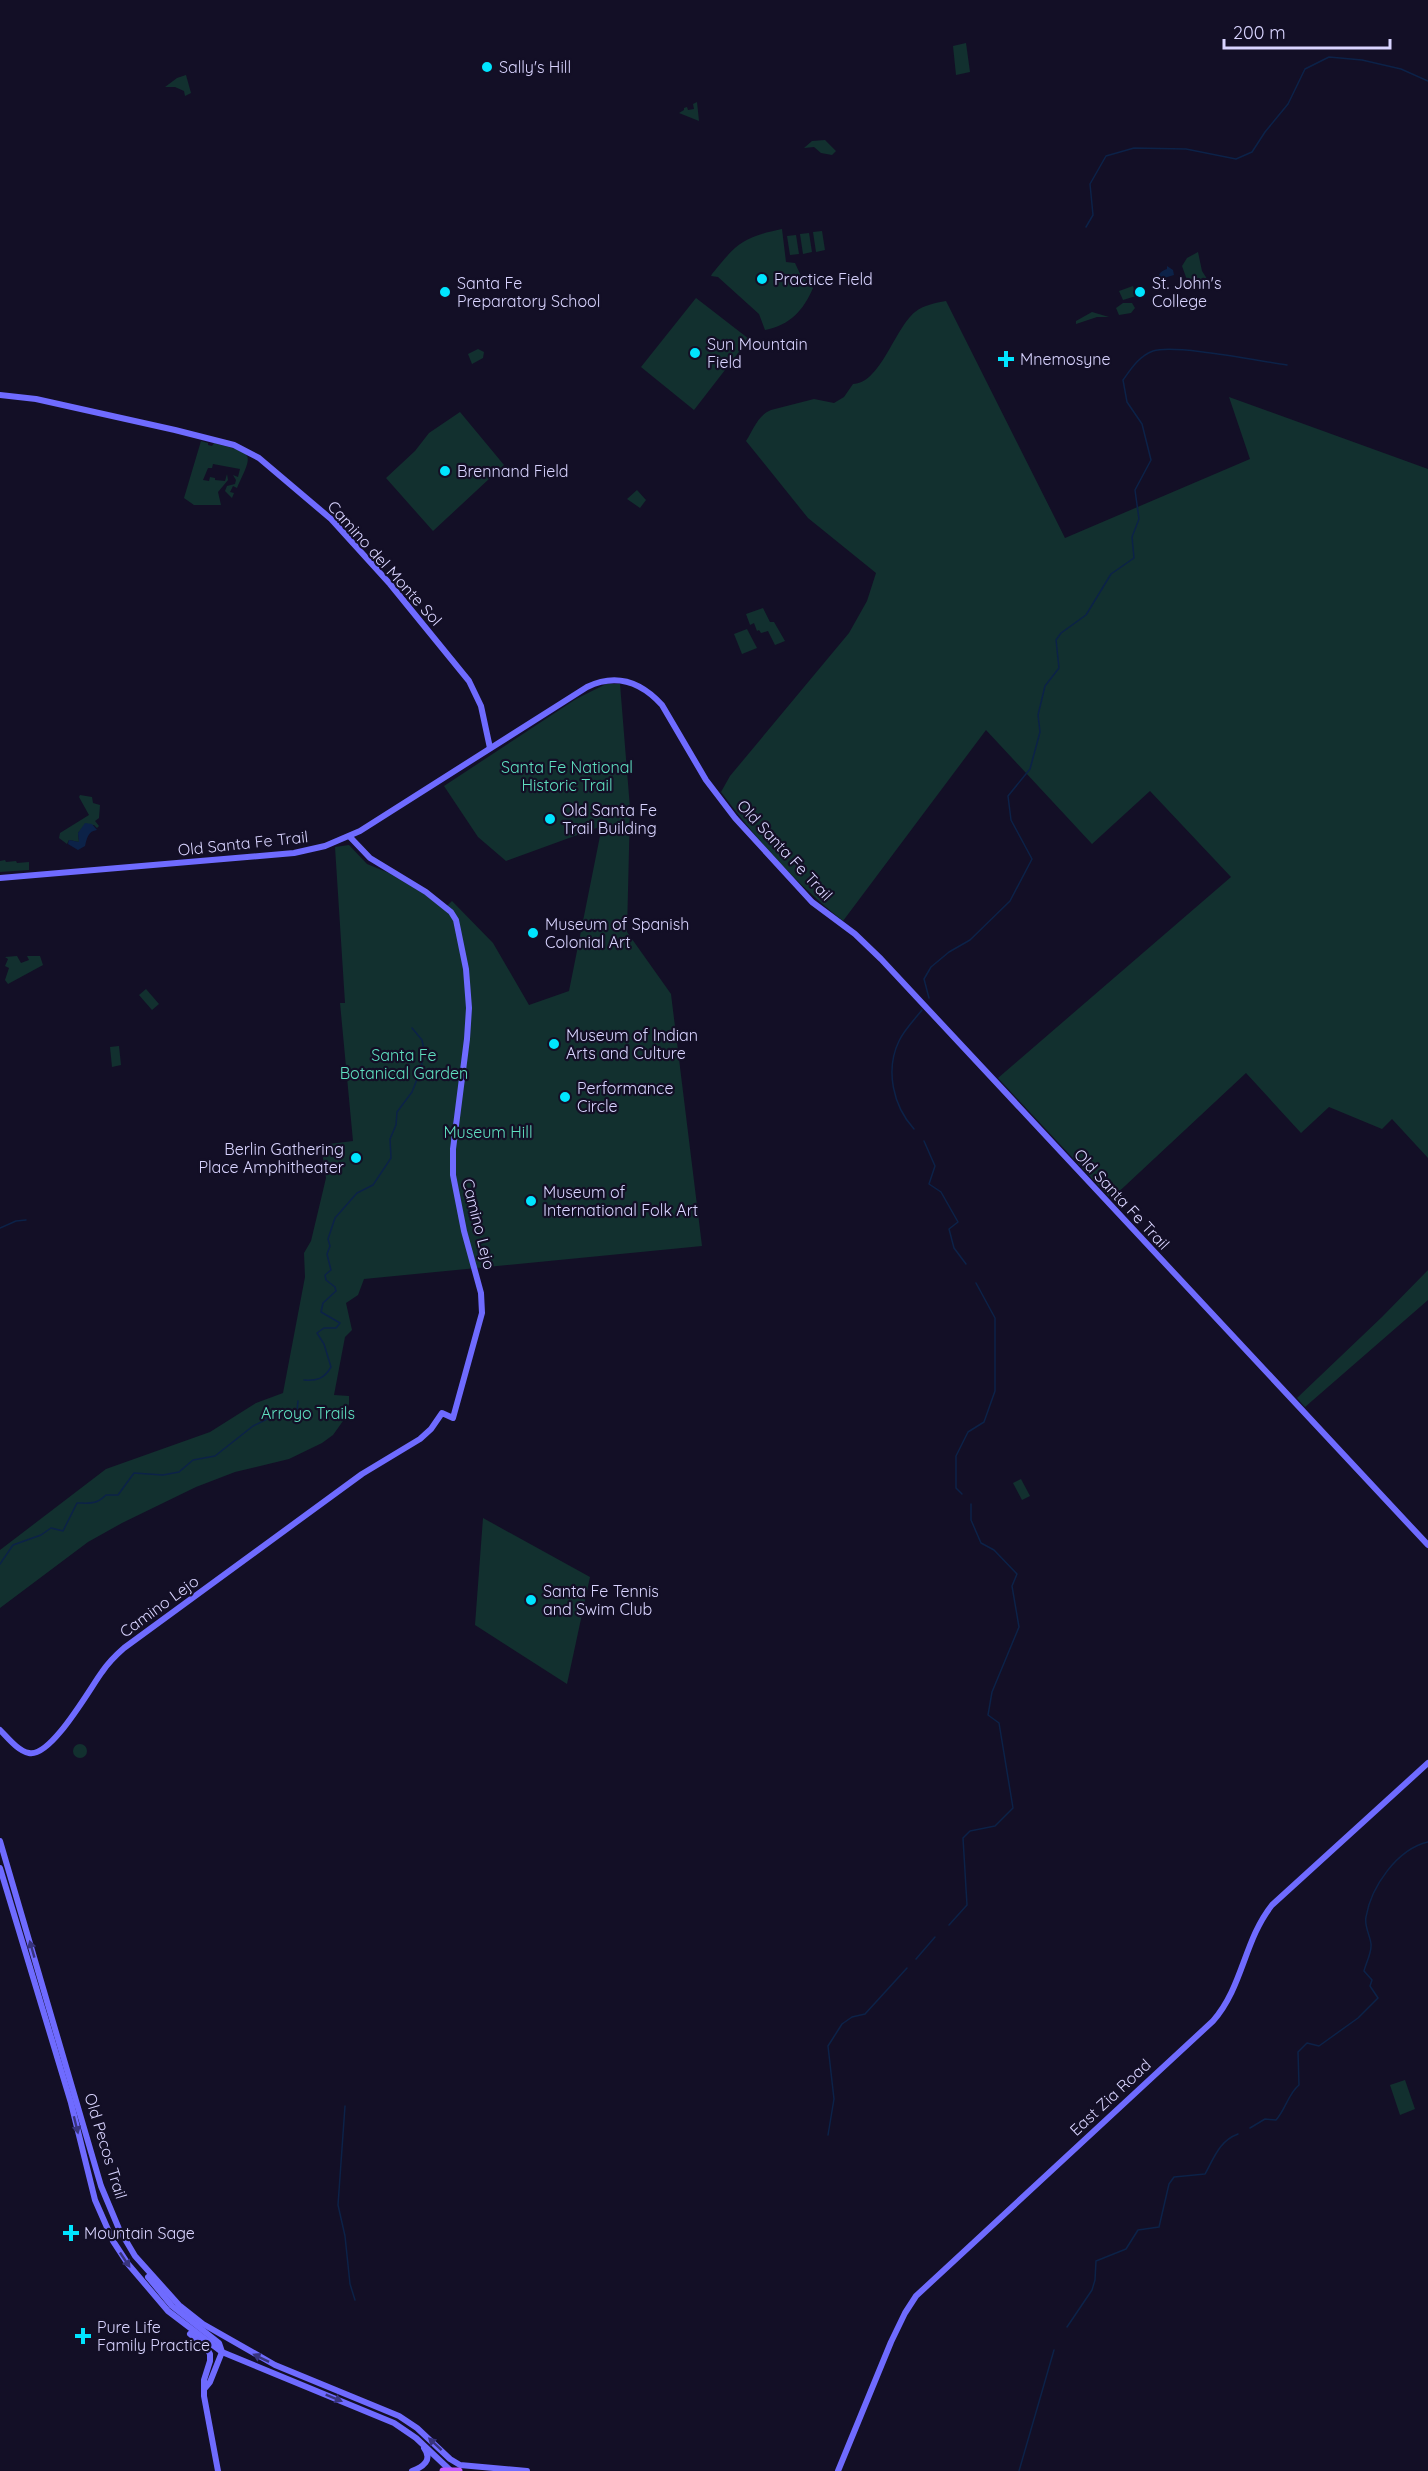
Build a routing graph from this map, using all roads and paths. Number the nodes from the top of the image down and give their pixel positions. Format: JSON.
{"nodes":[{"id":1,"x":0,"y":394,"type":"edge"},
{"id":2,"x":490,"y":748,"type":"junction"},
{"id":3,"x":350,"y":837,"type":"junction"},
{"id":4,"x":0,"y":878,"type":"edge"},
{"id":5,"x":1428,"y":1545,"type":"edge"},
{"id":6,"x":0,"y":1730,"type":"edge"},
{"id":7,"x":1428,"y":1763,"type":"edge"},
{"id":8,"x":0,"y":1840,"type":"edge"},
{"id":9,"x":0,"y":1868,"type":"edge"},
{"id":10,"x":135,"y":2256,"type":"junction"},
{"id":11,"x":146,"y":2288,"type":"junction"},
{"id":12,"x":222,"y":2352,"type":"junction"},
{"id":13,"x":205,"y":2388,"type":"junction"},
{"id":14,"x":416,"y":2438,"type":"junction"},
{"id":15,"x":218,"y":2471,"type":"edge"},
{"id":16,"x":412,"y":2471,"type":"edge"},
{"id":17,"x":442,"y":2471,"type":"edge"},
{"id":18,"x":451,"y":2471,"type":"edge"},
{"id":19,"x":459,"y":2471,"type":"edge"},
{"id":20,"x":527,"y":2471,"type":"edge"},
{"id":21,"x":838,"y":2471,"type":"edge"}],
"edges":[{"from":1,"to":2,"type":"street","name":"Camino del Monte Sol"},
{"from":2,"to":3,"type":"street","name":"Old Santa Fe Trail"},
{"from":2,"to":5,"type":"street","name":"Old Santa Fe Trail"},
{"from":3,"to":4,"type":"street","name":"Old Santa Fe Trail"},
{"from":3,"to":6,"type":"street","name":"Camino Lejo"},
{"from":7,"to":21,"type":"street","name":"East Zia Road"},
{"from":10,"to":8,"type":"street","name":"Old Pecos Trail","one_way":true},
{"from":9,"to":11,"type":"street","name":"Old Pecos Trail","one_way":true},
{"from":10,"to":12,"type":"street"},
{"from":20,"to":10,"type":"street","name":"Old Pecos Trail","one_way":true},
{"from":11,"to":12,"type":"street","name":"Old Pecos Trail"},
{"from":11,"to":13,"type":"street"},
{"from":12,"to":13,"type":"street"},
{"from":12,"to":14,"type":"street","name":"Old Pecos Trail","one_way":true},
{"from":13,"to":15,"type":"street"},
{"from":14,"to":16,"type":"street"},
{"from":14,"to":18,"type":"street","name":"Old Pecos Trail"},
{"from":17,"to":18,"type":"main road"},
{"from":18,"to":19,"type":"main road"}]}
